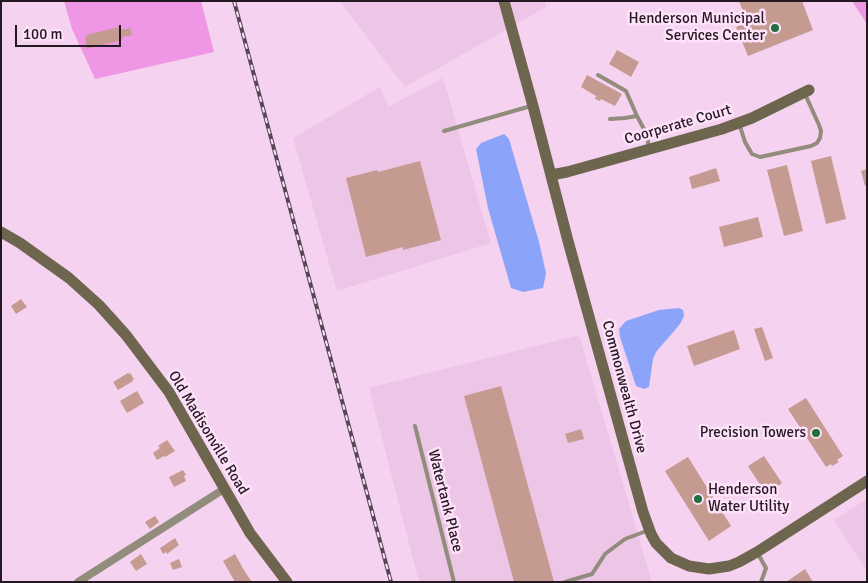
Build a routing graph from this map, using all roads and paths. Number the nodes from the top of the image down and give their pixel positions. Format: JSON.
{"nodes":[{"id":1,"x":498,"y":1,"type":"edge"},
{"id":2,"x":505,"y":6,"type":"edge"},
{"id":3,"x":598,"y":75,"type":"dead end"},
{"id":4,"x":807,"y":91,"type":"joint"},
{"id":5,"x":533,"y":106,"type":"junction"},
{"id":6,"x":637,"y":116,"type":"junction"},
{"id":7,"x":610,"y":119,"type":"dead end"},
{"id":8,"x":739,"y":123,"type":"junction"},
{"id":9,"x":444,"y":131,"type":"dead end"},
{"id":10,"x":649,"y":149,"type":"junction"},
{"id":11,"x":551,"y":175,"type":"junction"},
{"id":12,"x":1,"y":232,"type":"edge"},
{"id":13,"x":415,"y":426,"type":"dead end"},
{"id":14,"x":867,"y":480,"type":"edge"},
{"id":15,"x":224,"y":489,"type":"junction"},
{"id":16,"x":649,"y":530,"type":"junction"},
{"id":17,"x":757,"y":552,"type":"junction"},
{"id":18,"x":78,"y":582,"type":"edge"},
{"id":19,"x":287,"y":582,"type":"edge"},
{"id":20,"x":454,"y":582,"type":"edge"},
{"id":21,"x":565,"y":582,"type":"edge"},
{"id":22,"x":761,"y":582,"type":"edge"}],
"edges":[{"from":1,"to":2,"type":"lane"},
{"from":2,"to":5,"type":"street","name":"Commonwealth Drive"},
{"from":3,"to":6,"type":"lane"},
{"from":4,"to":8,"type":"street","name":"Coorperate Court"},
{"from":4,"to":8,"type":"lane"},
{"from":5,"to":9,"type":"lane"},
{"from":5,"to":11,"type":"street","name":"Commonwealth Drive"},
{"from":6,"to":7,"type":"lane"},
{"from":6,"to":10,"type":"lane"},
{"from":8,"to":10,"type":"street","name":"Coorperate Court"},
{"from":10,"to":11,"type":"street","name":"Coorperate Court"},
{"from":11,"to":16,"type":"street","name":"Commonwealth Drive"},
{"from":12,"to":15,"type":"street","name":"Old Madisonville Road"},
{"from":13,"to":20,"type":"lane","name":"Watertank Place"},
{"from":14,"to":17,"type":"street","name":"Commonwealth Drive"},
{"from":15,"to":18,"type":"street"},
{"from":15,"to":19,"type":"street","name":"Old Madisonville Road"},
{"from":16,"to":17,"type":"street","name":"Commonwealth Drive"},
{"from":16,"to":21,"type":"lane"},
{"from":17,"to":22,"type":"lane"}]}
